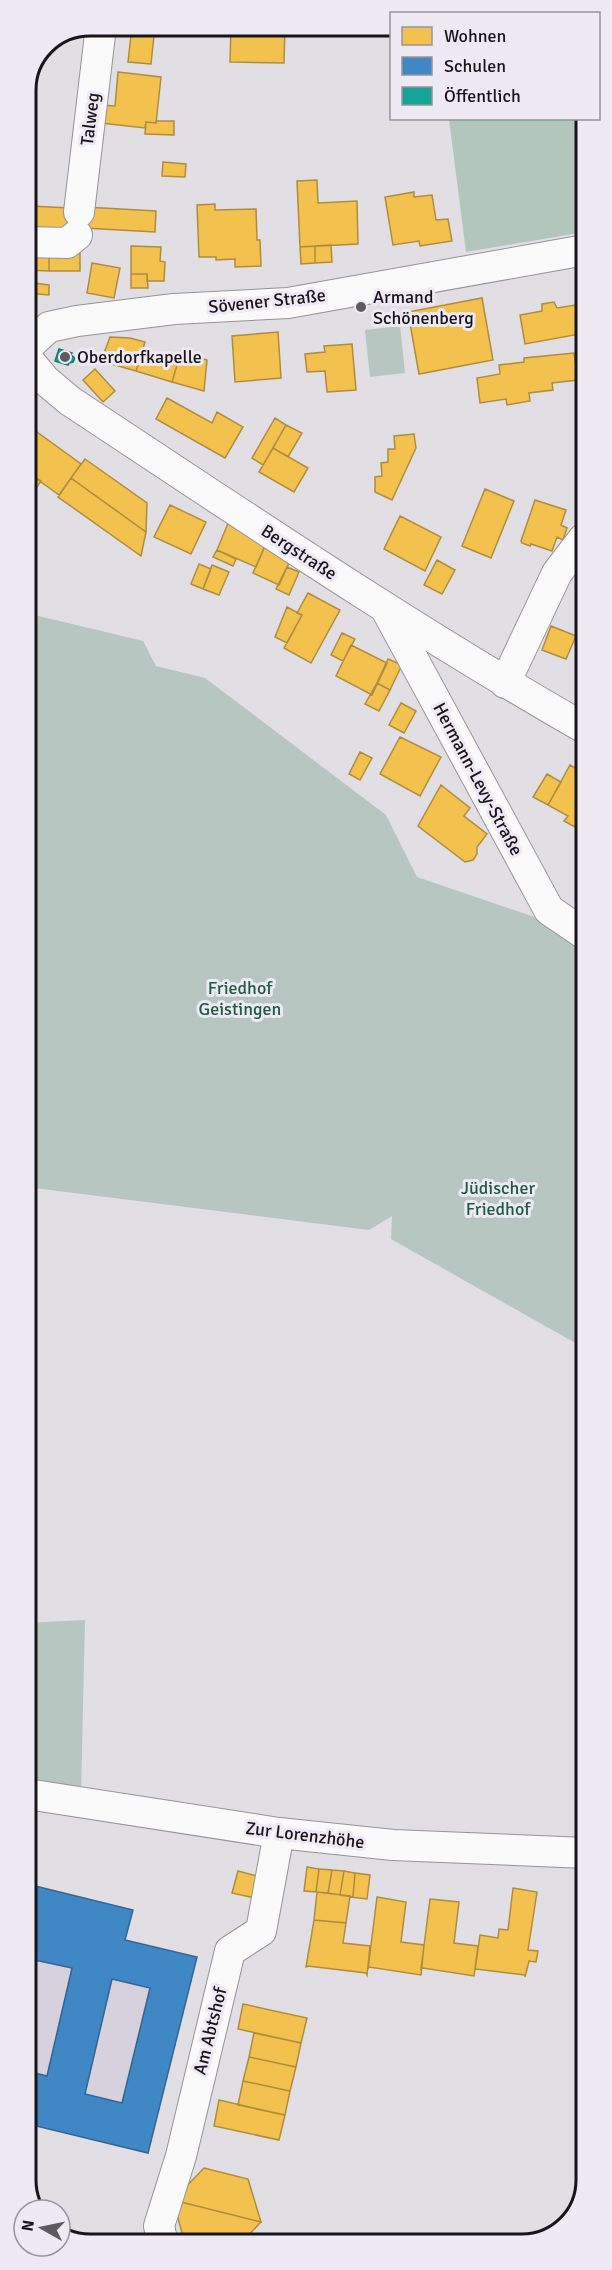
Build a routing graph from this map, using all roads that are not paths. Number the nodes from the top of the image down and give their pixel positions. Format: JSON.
{"nodes":[{"id":1,"x":100,"y":36,"type":"edge"},
{"id":2,"x":36,"y":242,"type":"edge"},
{"id":3,"x":576,"y":252,"type":"edge"},
{"id":4,"x":36,"y":339,"type":"edge"},
{"id":5,"x":36,"y":369,"type":"edge"},
{"id":6,"x":576,"y":548,"type":"edge"},
{"id":7,"x":386,"y":609,"type":"junction"},
{"id":8,"x":505,"y":683,"type":"junction"},
{"id":9,"x":576,"y":723,"type":"edge"},
{"id":10,"x":576,"y":928,"type":"edge"},
{"id":11,"x":36,"y":1795,"type":"edge"},
{"id":12,"x":279,"y":1833,"type":"junction"},
{"id":13,"x":576,"y":1853,"type":"edge"},
{"id":14,"x":160,"y":2234,"type":"edge"}],
"edges":[{"from":1,"to":2,"type":"street","name":"Talweg"},
{"from":3,"to":4,"type":"street","name":"Sövener Straße"},
{"from":5,"to":7,"type":"street","name":"Bergstraße"},
{"from":6,"to":8,"type":"street"},
{"from":7,"to":8,"type":"street","name":"Bergstraße"},
{"from":7,"to":10,"type":"street","name":"Hermann-Levy-Straße"},
{"from":8,"to":9,"type":"street","name":"Bergstraße"},
{"from":11,"to":12,"type":"street","name":"Zur Lorenzhöhe"},
{"from":12,"to":13,"type":"street","name":"Zur Lorenzhöhe"},
{"from":12,"to":14,"type":"street","name":"Am Abtshof"}]}
